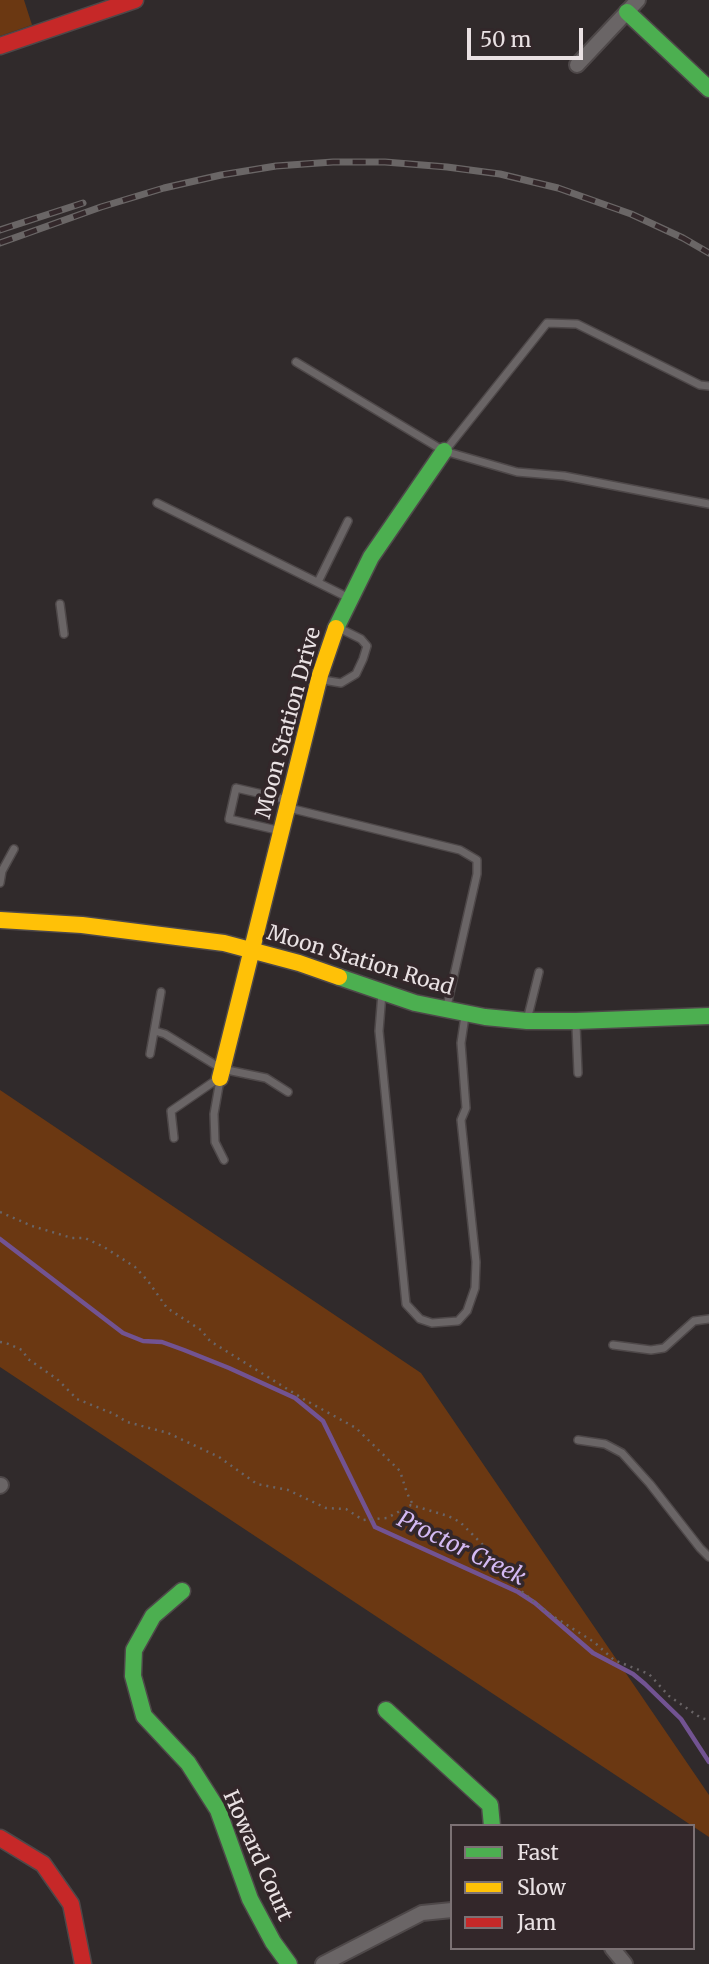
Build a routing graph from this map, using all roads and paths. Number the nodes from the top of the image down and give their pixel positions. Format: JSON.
{"nodes":[{"id":1,"x":135,"y":0,"type":"edge"},
{"id":2,"x":633,"y":6,"type":"edge"},
{"id":3,"x":0,"y":46,"type":"edge"},
{"id":4,"x":577,"y":65,"type":"dead end"},
{"id":5,"x":709,"y":89,"type":"edge"},
{"id":6,"x":296,"y":362,"type":"dead end"},
{"id":7,"x":709,"y":386,"type":"edge"},
{"id":8,"x":444,"y":451,"type":"junction"},
{"id":9,"x":157,"y":503,"type":"dead end"},
{"id":10,"x":709,"y":504,"type":"edge"},
{"id":11,"x":348,"y":520,"type":"dead end"},
{"id":12,"x":318,"y":582,"type":"junction"},
{"id":13,"x":350,"y":598,"type":"junction"},
{"id":14,"x":60,"y":604,"type":"dead end"},
{"id":15,"x":337,"y":627,"type":"junction"},
{"id":16,"x":64,"y":634,"type":"dead end"},
{"id":17,"x":318,"y":679,"type":"junction"},
{"id":18,"x":288,"y":804,"type":"junction"},
{"id":19,"x":281,"y":831,"type":"junction"},
{"id":20,"x":14,"y":849,"type":"dead end"},
{"id":21,"x":0,"y":883,"type":"edge"},
{"id":22,"x":0,"y":920,"type":"edge"},
{"id":23,"x":253,"y":950,"type":"junction"},
{"id":24,"x":538,"y":972,"type":"dead end"},
{"id":25,"x":161,"y":992,"type":"dead end"},
{"id":26,"x":383,"y":992,"type":"junction"},
{"id":27,"x":446,"y":1010,"type":"junction"},
{"id":28,"x":465,"y":1014,"type":"junction"},
{"id":29,"x":709,"y":1016,"type":"edge"},
{"id":30,"x":527,"y":1021,"type":"junction"},
{"id":31,"x":576,"y":1021,"type":"junction"},
{"id":32,"x":155,"y":1031,"type":"junction"},
{"id":33,"x":150,"y":1054,"type":"dead end"},
{"id":34,"x":221,"y":1073,"type":"junction"},
{"id":35,"x":578,"y":1073,"type":"dead end"},
{"id":36,"x":288,"y":1092,"type":"dead end"},
{"id":37,"x":174,"y":1138,"type":"dead end"},
{"id":38,"x":224,"y":1160,"type":"dead end"},
{"id":39,"x":0,"y":1212,"type":"edge"},
{"id":40,"x":709,"y":1319,"type":"edge"},
{"id":41,"x":0,"y":1342,"type":"edge"},
{"id":42,"x":612,"y":1345,"type":"dead end"},
{"id":43,"x":578,"y":1440,"type":"dead end"},
{"id":44,"x":414,"y":1507,"type":"junction"},
{"id":45,"x":709,"y":1557,"type":"edge"},
{"id":46,"x":182,"y":1591,"type":"dead end"},
{"id":47,"x":386,"y":1710,"type":"dead end"},
{"id":48,"x":709,"y":1720,"type":"edge"},
{"id":49,"x":492,"y":1824,"type":"edge"},
{"id":50,"x":0,"y":1838,"type":"edge"},
{"id":51,"x":450,"y":1910,"type":"edge"},
{"id":52,"x":614,"y":1950,"type":"edge"},
{"id":53,"x":83,"y":1964,"type":"edge"},
{"id":54,"x":289,"y":1964,"type":"edge"},
{"id":55,"x":323,"y":1964,"type":"edge"},
{"id":56,"x":625,"y":1964,"type":"edge"}],
"edges":[{"from":1,"to":3,"type":"street"},
{"from":2,"to":4,"type":"street"},
{"from":2,"to":5,"type":"street"},
{"from":6,"to":8,"type":"lane"},
{"from":7,"to":8,"type":"lane"},
{"from":8,"to":10,"type":"lane"},
{"from":8,"to":13,"type":"street","name":"Moon Station Drive"},
{"from":9,"to":12,"type":"lane"},
{"from":11,"to":12,"type":"lane"},
{"from":12,"to":13,"type":"lane"},
{"from":13,"to":15,"type":"street","name":"Moon Station Drive"},
{"from":14,"to":16,"type":"lane"},
{"from":15,"to":17,"type":"street","name":"Moon Station Drive"},
{"from":15,"to":17,"type":"lane"},
{"from":17,"to":18,"type":"street","name":"Moon Station Drive"},
{"from":18,"to":19,"type":"street","name":"Moon Station Drive"},
{"from":18,"to":19,"type":"lane"},
{"from":18,"to":27,"type":"lane"},
{"from":19,"to":23,"type":"street","name":"Moon Station Drive"},
{"from":20,"to":21,"type":"lane"},
{"from":22,"to":23,"type":"street","name":"Moon Station Road"},
{"from":23,"to":26,"type":"street","name":"Moon Station Road"},
{"from":23,"to":34,"type":"street","name":"Moon Station Drive"},
{"from":24,"to":30,"type":"lane"},
{"from":25,"to":32,"type":"lane"},
{"from":26,"to":27,"type":"street","name":"Moon Station Road"},
{"from":26,"to":28,"type":"lane"},
{"from":27,"to":28,"type":"street","name":"Moon Station Road"},
{"from":28,"to":30,"type":"street","name":"Moon Station Road"},
{"from":29,"to":31,"type":"street","name":"Moon Station Road"},
{"from":30,"to":31,"type":"street","name":"Moon Station Road"},
{"from":31,"to":35,"type":"lane"},
{"from":32,"to":33,"type":"lane"},
{"from":32,"to":34,"type":"lane"},
{"from":34,"to":36,"type":"lane"},
{"from":34,"to":37,"type":"lane"},
{"from":34,"to":38,"type":"lane"},
{"from":39,"to":44,"type":"path"},
{"from":40,"to":42,"type":"lane"},
{"from":41,"to":44,"type":"path"},
{"from":43,"to":45,"type":"lane"},
{"from":44,"to":48,"type":"path"},
{"from":46,"to":54,"type":"street","name":"Howard Court"},
{"from":47,"to":49,"type":"street"},
{"from":50,"to":53,"type":"street"},
{"from":51,"to":55,"type":"street"},
{"from":52,"to":56,"type":"street"}]}
